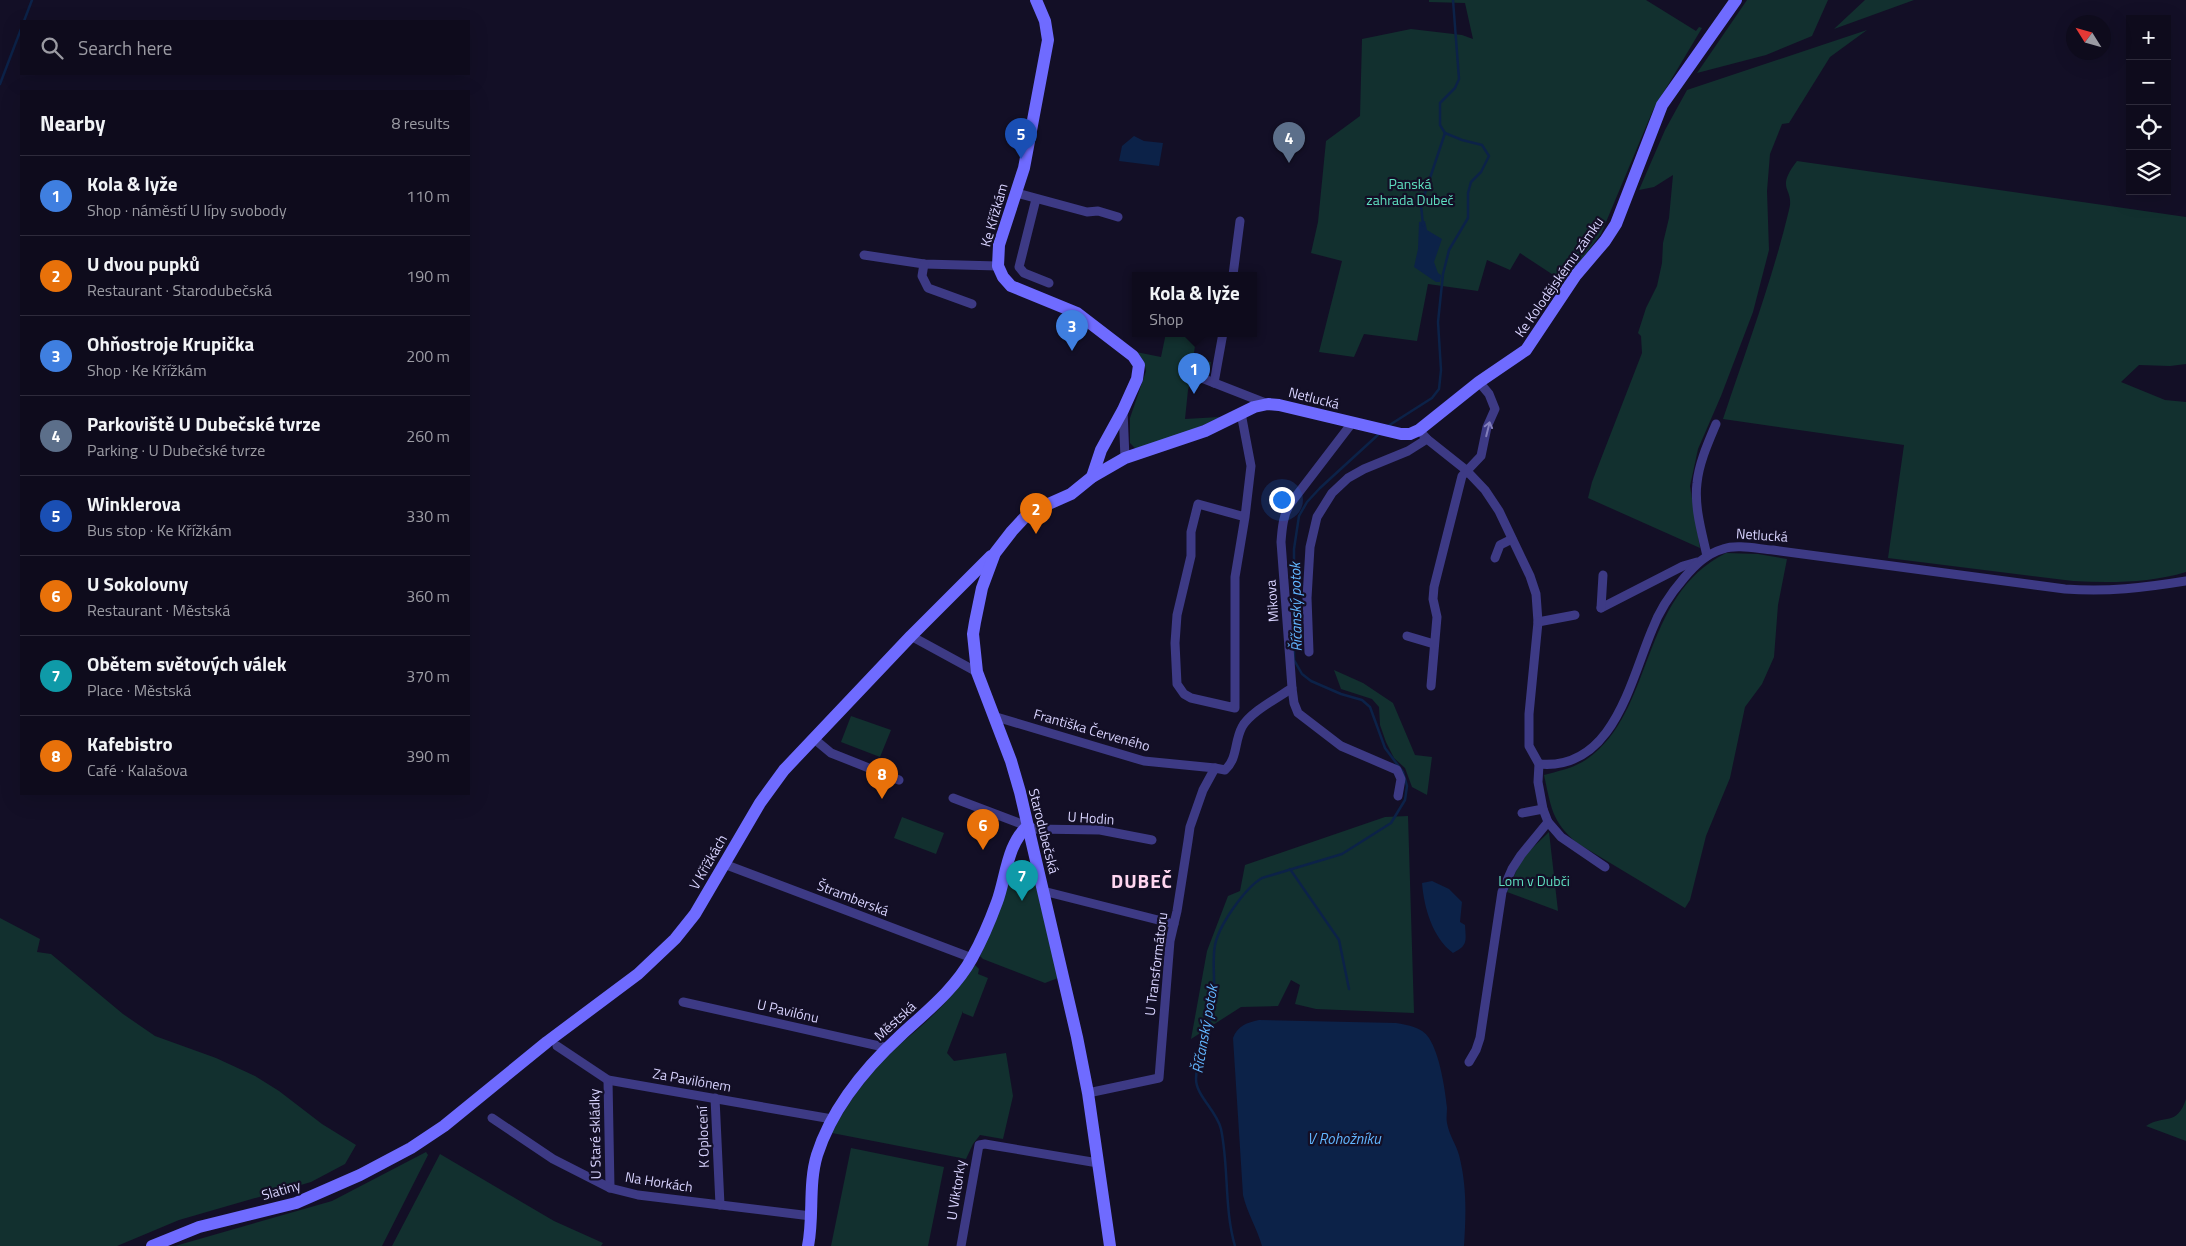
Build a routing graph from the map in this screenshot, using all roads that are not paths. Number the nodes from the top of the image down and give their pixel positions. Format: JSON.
{"nodes":[{"id":1,"x":1036,"y":0,"type":"edge"},
{"id":2,"x":1736,"y":0,"type":"edge"},
{"id":3,"x":1017,"y":193,"type":"junction"},
{"id":4,"x":1036,"y":199,"type":"junction"},
{"id":5,"x":1118,"y":217,"type":"dead end"},
{"id":6,"x":1240,"y":221,"type":"dead end"},
{"id":7,"x":864,"y":255,"type":"dead end"},
{"id":8,"x":924,"y":264,"type":"junction"},
{"id":9,"x":998,"y":266,"type":"junction"},
{"id":10,"x":1233,"y":272,"type":"edge"},
{"id":11,"x":1049,"y":283,"type":"dead end"},
{"id":12,"x":972,"y":304,"type":"dead end"},
{"id":13,"x":1222,"y":337,"type":"edge"},
{"id":14,"x":1194,"y":376,"type":"dead end"},
{"id":15,"x":1479,"y":382,"type":"junction"},
{"id":16,"x":1214,"y":383,"type":"junction"},
{"id":17,"x":1268,"y":404,"type":"junction"},
{"id":18,"x":1123,"y":410,"type":"junction"},
{"id":19,"x":1241,"y":413,"type":"junction"},
{"id":20,"x":1352,"y":423,"type":"junction"},
{"id":21,"x":1716,"y":424,"type":"dead end"},
{"id":22,"x":1423,"y":435,"type":"junction"},
{"id":23,"x":1125,"y":458,"type":"junction"},
{"id":24,"x":1466,"y":470,"type":"junction"},
{"id":25,"x":1092,"y":476,"type":"junction"},
{"id":26,"x":1245,"y":516,"type":"junction"},
{"id":27,"x":1512,"y":539,"type":"junction"},
{"id":28,"x":995,"y":553,"type":"junction"},
{"id":29,"x":1707,"y":556,"type":"junction"},
{"id":30,"x":1495,"y":558,"type":"dead end"},
{"id":31,"x":1697,"y":562,"type":"junction"},
{"id":32,"x":1604,"y":575,"type":"dead end"},
{"id":33,"x":2186,"y":581,"type":"edge"},
{"id":34,"x":1574,"y":615,"type":"dead end"},
{"id":35,"x":1538,"y":622,"type":"junction"},
{"id":36,"x":910,"y":636,"type":"junction"},
{"id":37,"x":1407,"y":636,"type":"dead end"},
{"id":38,"x":1434,"y":644,"type":"junction"},
{"id":39,"x":1309,"y":652,"type":"dead end"},
{"id":40,"x":977,"y":672,"type":"junction"},
{"id":41,"x":1431,"y":686,"type":"dead end"},
{"id":42,"x":1292,"y":688,"type":"junction"},
{"id":43,"x":993,"y":716,"type":"junction"},
{"id":44,"x":813,"y":738,"type":"junction"},
{"id":45,"x":1539,"y":764,"type":"junction"},
{"id":46,"x":1215,"y":768,"type":"junction"},
{"id":47,"x":899,"y":780,"type":"dead end"},
{"id":48,"x":1398,"y":796,"type":"dead end"},
{"id":49,"x":953,"y":798,"type":"dead end"},
{"id":50,"x":1543,"y":809,"type":"junction"},
{"id":51,"x":1522,"y":813,"type":"dead end"},
{"id":52,"x":1548,"y":822,"type":"junction"},
{"id":53,"x":1028,"y":826,"type":"junction"},
{"id":54,"x":1152,"y":840,"type":"dead end"},
{"id":55,"x":724,"y":864,"type":"junction"},
{"id":56,"x":1605,"y":867,"type":"dead end"},
{"id":57,"x":1043,"y":891,"type":"junction"},
{"id":58,"x":1174,"y":924,"type":"junction"},
{"id":59,"x":972,"y":958,"type":"junction"},
{"id":60,"x":683,"y":1002,"type":"dead end"},
{"id":61,"x":557,"y":1046,"type":"dead end"},
{"id":62,"x":888,"y":1048,"type":"junction"},
{"id":63,"x":1469,"y":1062,"type":"dead end"},
{"id":64,"x":608,"y":1080,"type":"junction"},
{"id":65,"x":1088,"y":1093,"type":"junction"},
{"id":66,"x":715,"y":1098,"type":"junction"},
{"id":67,"x":492,"y":1118,"type":"dead end"},
{"id":68,"x":832,"y":1119,"type":"junction"},
{"id":69,"x":412,"y":1148,"type":"joint"},
{"id":70,"x":1098,"y":1163,"type":"junction"},
{"id":71,"x":610,"y":1188,"type":"junction"},
{"id":72,"x":720,"y":1205,"type":"junction"},
{"id":73,"x":811,"y":1216,"type":"junction"},
{"id":74,"x":152,"y":1246,"type":"edge"},
{"id":75,"x":808,"y":1246,"type":"edge"},
{"id":76,"x":961,"y":1246,"type":"edge"},
{"id":77,"x":1110,"y":1246,"type":"edge"}],
"edges":[{"from":1,"to":3,"type":"street","name":"Ke Křížkám"},
{"from":2,"to":15,"type":"street","name":"Ke Kolodějskému zámku"},
{"from":3,"to":4,"type":"street"},
{"from":3,"to":9,"type":"street","name":"Ke Křížkám"},
{"from":4,"to":5,"type":"street"},
{"from":4,"to":11,"type":"street"},
{"from":6,"to":10,"type":"street"},
{"from":7,"to":8,"type":"street"},
{"from":8,"to":9,"type":"street"},
{"from":8,"to":12,"type":"street"},
{"from":9,"to":18,"type":"street","name":"Ke Křížkám"},
{"from":13,"to":16,"type":"street"},
{"from":14,"to":16,"type":"street"},
{"from":15,"to":22,"type":"street","name":"Ke Kolodějskému zámku"},
{"from":24,"to":15,"type":"street","one_way":true},
{"from":16,"to":17,"type":"street"},
{"from":17,"to":19,"type":"street","name":"Netlucká"},
{"from":17,"to":20,"type":"street","name":"Netlucká"},
{"from":18,"to":23,"type":"street"},
{"from":18,"to":25,"type":"street"},
{"from":19,"to":23,"type":"street","name":"Netlucká"},
{"from":19,"to":26,"type":"street"},
{"from":20,"to":22,"type":"street","name":"Netlucká"},
{"from":20,"to":42,"type":"street","name":"Mikova"},
{"from":21,"to":29,"type":"street"},
{"from":22,"to":24,"type":"street"},
{"from":22,"to":39,"type":"street"},
{"from":23,"to":25,"type":"street","name":"Netlucká"},
{"from":24,"to":27,"type":"street"},
{"from":24,"to":38,"type":"street"},
{"from":25,"to":28,"type":"street","name":"Starodubečská"},
{"from":26,"to":26,"type":"street"},
{"from":27,"to":30,"type":"street"},
{"from":27,"to":35,"type":"street"},
{"from":28,"to":36,"type":"street","name":"V Křížkách"},
{"from":28,"to":40,"type":"street","name":"Starodubečská"},
{"from":29,"to":31,"type":"street","name":"Netlucká"},
{"from":29,"to":33,"type":"street","name":"Netlucká"},
{"from":31,"to":32,"type":"street"},
{"from":31,"to":45,"type":"street","name":"Netlucká"},
{"from":34,"to":35,"type":"street"},
{"from":35,"to":45,"type":"street"},
{"from":36,"to":40,"type":"street"},
{"from":36,"to":44,"type":"street","name":"V Křížkách"},
{"from":37,"to":38,"type":"street"},
{"from":38,"to":41,"type":"street"},
{"from":40,"to":43,"type":"street","name":"Starodubečská"},
{"from":42,"to":46,"type":"street"},
{"from":42,"to":48,"type":"street","name":"Mikova"},
{"from":43,"to":46,"type":"street","name":"Františka Červeného"},
{"from":43,"to":53,"type":"street","name":"Starodubečská"},
{"from":44,"to":47,"type":"street"},
{"from":44,"to":55,"type":"street","name":"V Křížkách"},
{"from":45,"to":50,"type":"street"},
{"from":46,"to":58,"type":"street","name":"U Transformátoru"},
{"from":49,"to":53,"type":"street","name":"U Hodin"},
{"from":50,"to":51,"type":"street"},
{"from":50,"to":52,"type":"street"},
{"from":52,"to":56,"type":"street"},
{"from":52,"to":63,"type":"street"},
{"from":53,"to":54,"type":"street","name":"U Hodin"},
{"from":53,"to":57,"type":"street","name":"Starodubečská"},
{"from":53,"to":59,"type":"street","name":"Městská"},
{"from":55,"to":59,"type":"street","name":"Štramberská"},
{"from":55,"to":69,"type":"street","name":"V Křížkách"},
{"from":57,"to":58,"type":"street"},
{"from":57,"to":65,"type":"street","name":"Starodubečská"},
{"from":58,"to":65,"type":"street","name":"U Transformátoru"},
{"from":59,"to":62,"type":"street","name":"Městská"},
{"from":60,"to":62,"type":"street","name":"U Pavilónu"},
{"from":61,"to":64,"type":"street","name":"Za Pavilónem"},
{"from":62,"to":68,"type":"street","name":"Městská"},
{"from":64,"to":66,"type":"street","name":"Za Pavilónem"},
{"from":64,"to":71,"type":"street","name":"U Staré skládky"},
{"from":65,"to":70,"type":"street","name":"Starodubečská"},
{"from":66,"to":68,"type":"street","name":"Za Pavilónem"},
{"from":66,"to":72,"type":"street","name":"K Oplocení"},
{"from":67,"to":71,"type":"street","name":"Na Horkách"},
{"from":68,"to":73,"type":"street","name":"Městská"},
{"from":69,"to":74,"type":"street","name":"Slatiny"},
{"from":70,"to":76,"type":"street","name":"U Viktorky"},
{"from":70,"to":77,"type":"street","name":"Starodubečská"},
{"from":71,"to":72,"type":"street","name":"Na Horkách"},
{"from":72,"to":73,"type":"street","name":"Na Horkách"},
{"from":73,"to":75,"type":"street","name":"Městská"}]}
